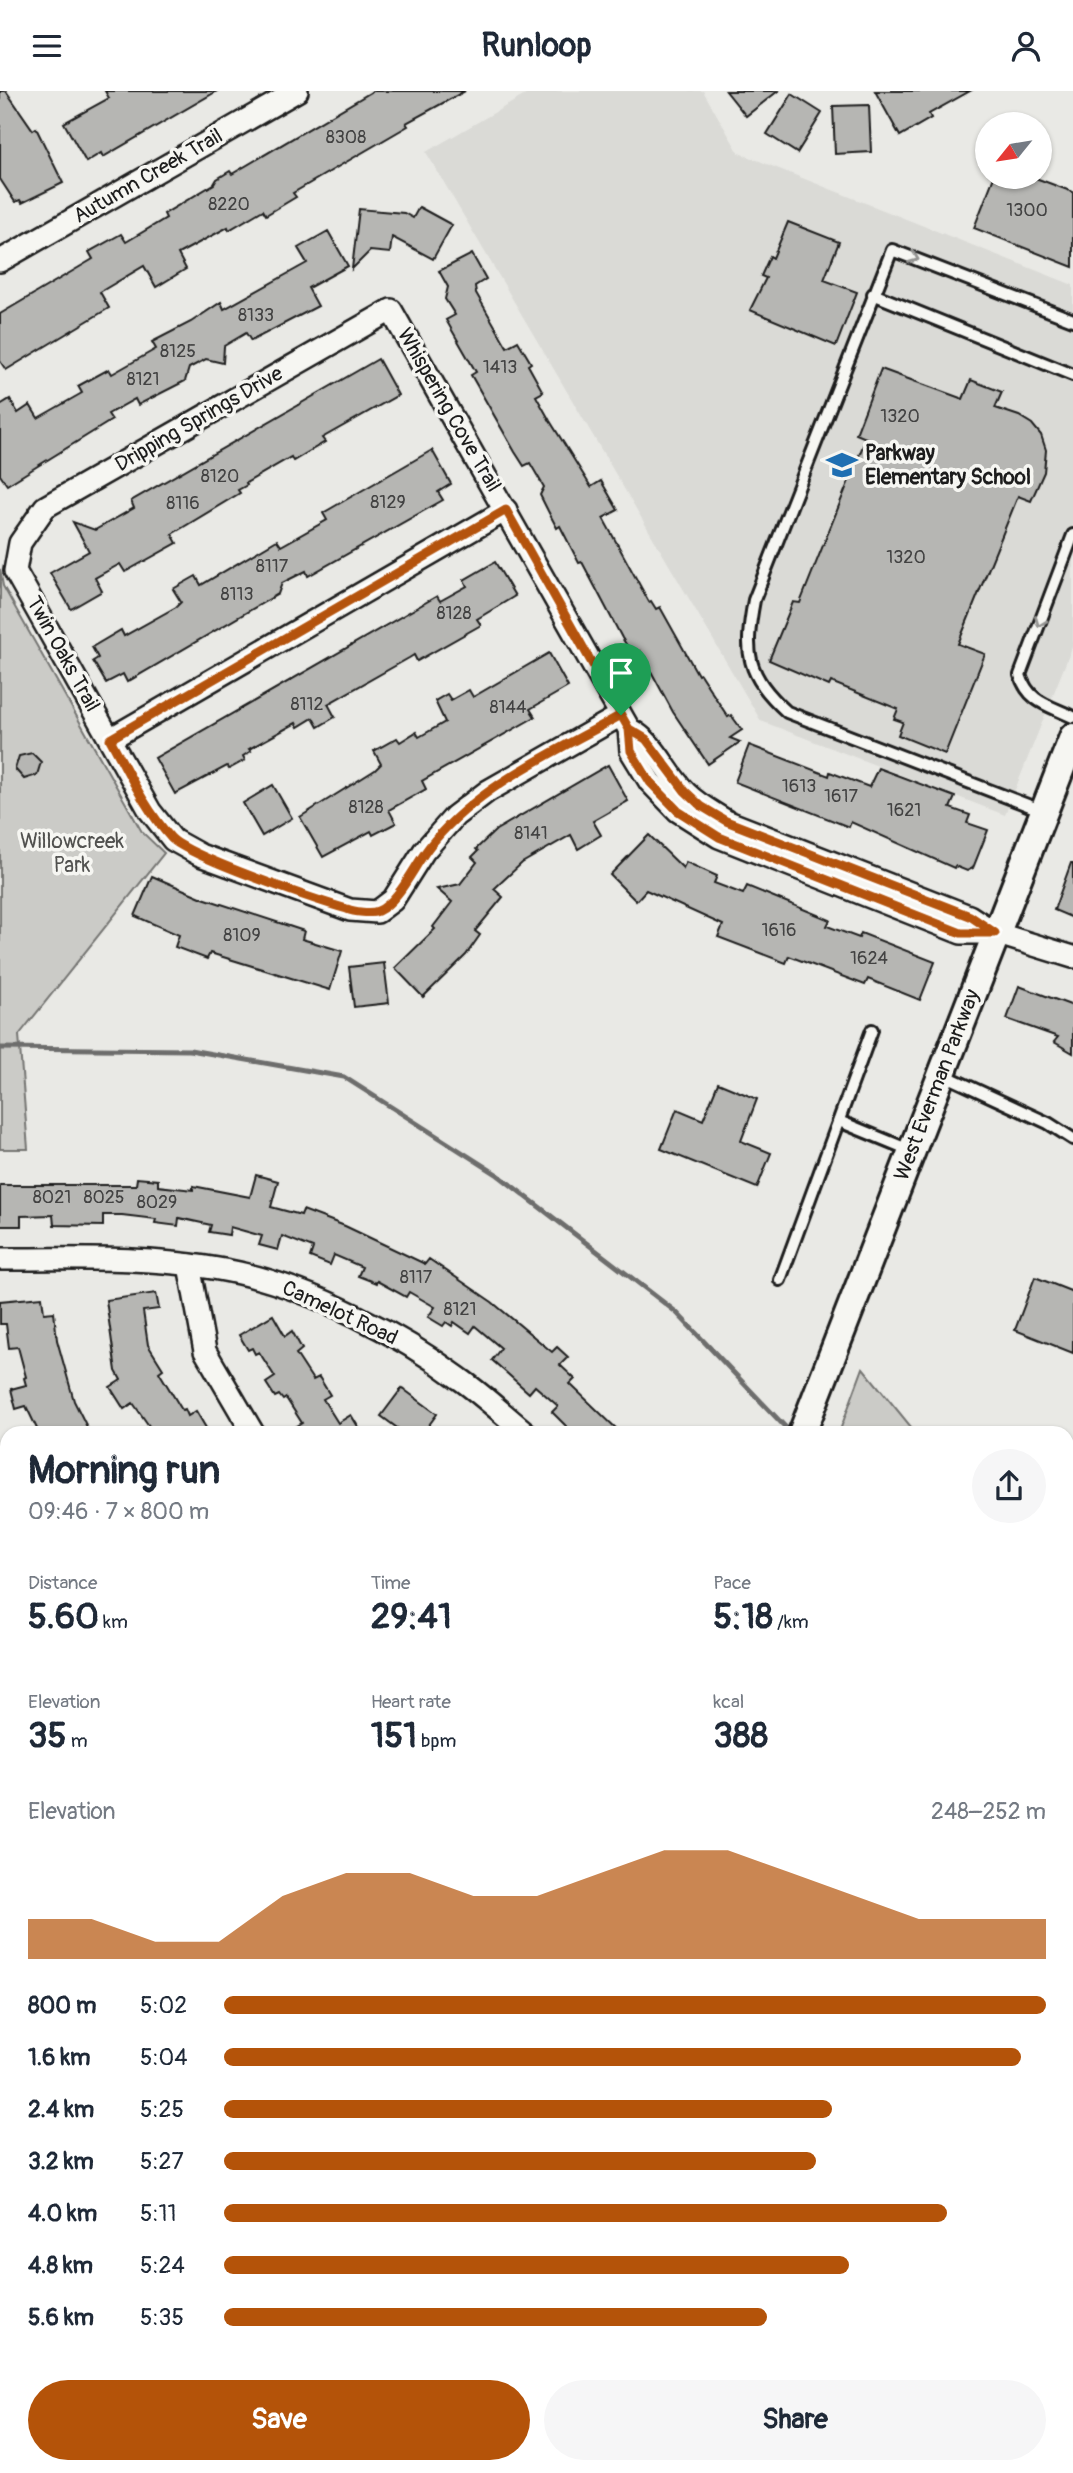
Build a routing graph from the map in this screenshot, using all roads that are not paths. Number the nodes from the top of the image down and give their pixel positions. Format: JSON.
{"nodes":[{"id":1,"x":297,"y":91,"type":"edge"},
{"id":2,"x":0,"y":260,"type":"edge"},
{"id":3,"x":873,"y":294,"type":"junction"},
{"id":4,"x":391,"y":310,"type":"joint"},
{"id":5,"x":1073,"y":320,"type":"edge"},
{"id":6,"x":1073,"y":375,"type":"edge"},
{"id":7,"x":506,"y":510,"type":"junction"},
{"id":8,"x":1073,"y":535,"type":"edge"},
{"id":9,"x":20,"y":543,"type":"joint"},
{"id":10,"x":1073,"y":717,"type":"edge"},
{"id":11,"x":625,"y":722,"type":"junction"},
{"id":12,"x":1073,"y":737,"type":"edge"},
{"id":13,"x":110,"y":739,"type":"junction"},
{"id":14,"x":1043,"y":811,"type":"junction"},
{"id":15,"x":995,"y":933,"type":"junction"},
{"id":16,"x":1073,"y":957,"type":"edge"},
{"id":17,"x":872,"y":1030,"type":"dead end"},
{"id":18,"x":942,"y":1074,"type":"junction"},
{"id":19,"x":839,"y":1121,"type":"junction"},
{"id":20,"x":1073,"y":1139,"type":"edge"},
{"id":21,"x":912,"y":1151,"type":"junction"},
{"id":22,"x":0,"y":1259,"type":"edge"},
{"id":23,"x":189,"y":1265,"type":"junction"},
{"id":24,"x":780,"y":1280,"type":"dead end"},
{"id":25,"x":249,"y":1426,"type":"edge"},
{"id":26,"x":518,"y":1426,"type":"edge"},
{"id":27,"x":805,"y":1426,"type":"edge"}],
"edges":[{"from":1,"to":2,"type":"street","name":"Autumn Creek Trail"},
{"from":3,"to":5,"type":"lane","one_way":true},
{"from":3,"to":6,"type":"lane"},
{"from":3,"to":14,"type":"lane"},
{"from":4,"to":7,"type":"street","name":"Whispering Cove Trail"},
{"from":4,"to":9,"type":"street","name":"Dripping Springs Drive"},
{"from":7,"to":11,"type":"street","name":"Whispering Cove Trail"},
{"from":7,"to":13,"type":"street"},
{"from":8,"to":10,"type":"lane","one_way":true},
{"from":9,"to":13,"type":"street","name":"Twin Oaks Trail"},
{"from":11,"to":13,"type":"street","name":"Twin Oaks Trail"},
{"from":11,"to":15,"type":"street","name":"Whispering Cove Trail"},
{"from":12,"to":14,"type":"street","name":"West Everman Parkway"},
{"from":14,"to":15,"type":"street","name":"West Everman Parkway"},
{"from":15,"to":16,"type":"street","name":"Whispering Cove Trail"},
{"from":15,"to":18,"type":"street","name":"West Everman Parkway"},
{"from":17,"to":19,"type":"lane"},
{"from":18,"to":20,"type":"lane"},
{"from":18,"to":21,"type":"street","name":"West Everman Parkway"},
{"from":19,"to":21,"type":"lane"},
{"from":19,"to":24,"type":"lane"},
{"from":21,"to":27,"type":"street","name":"West Everman Parkway"},
{"from":22,"to":23,"type":"street","name":"Camelot Road"},
{"from":23,"to":25,"type":"street"},
{"from":23,"to":26,"type":"street","name":"Camelot Road"}]}
